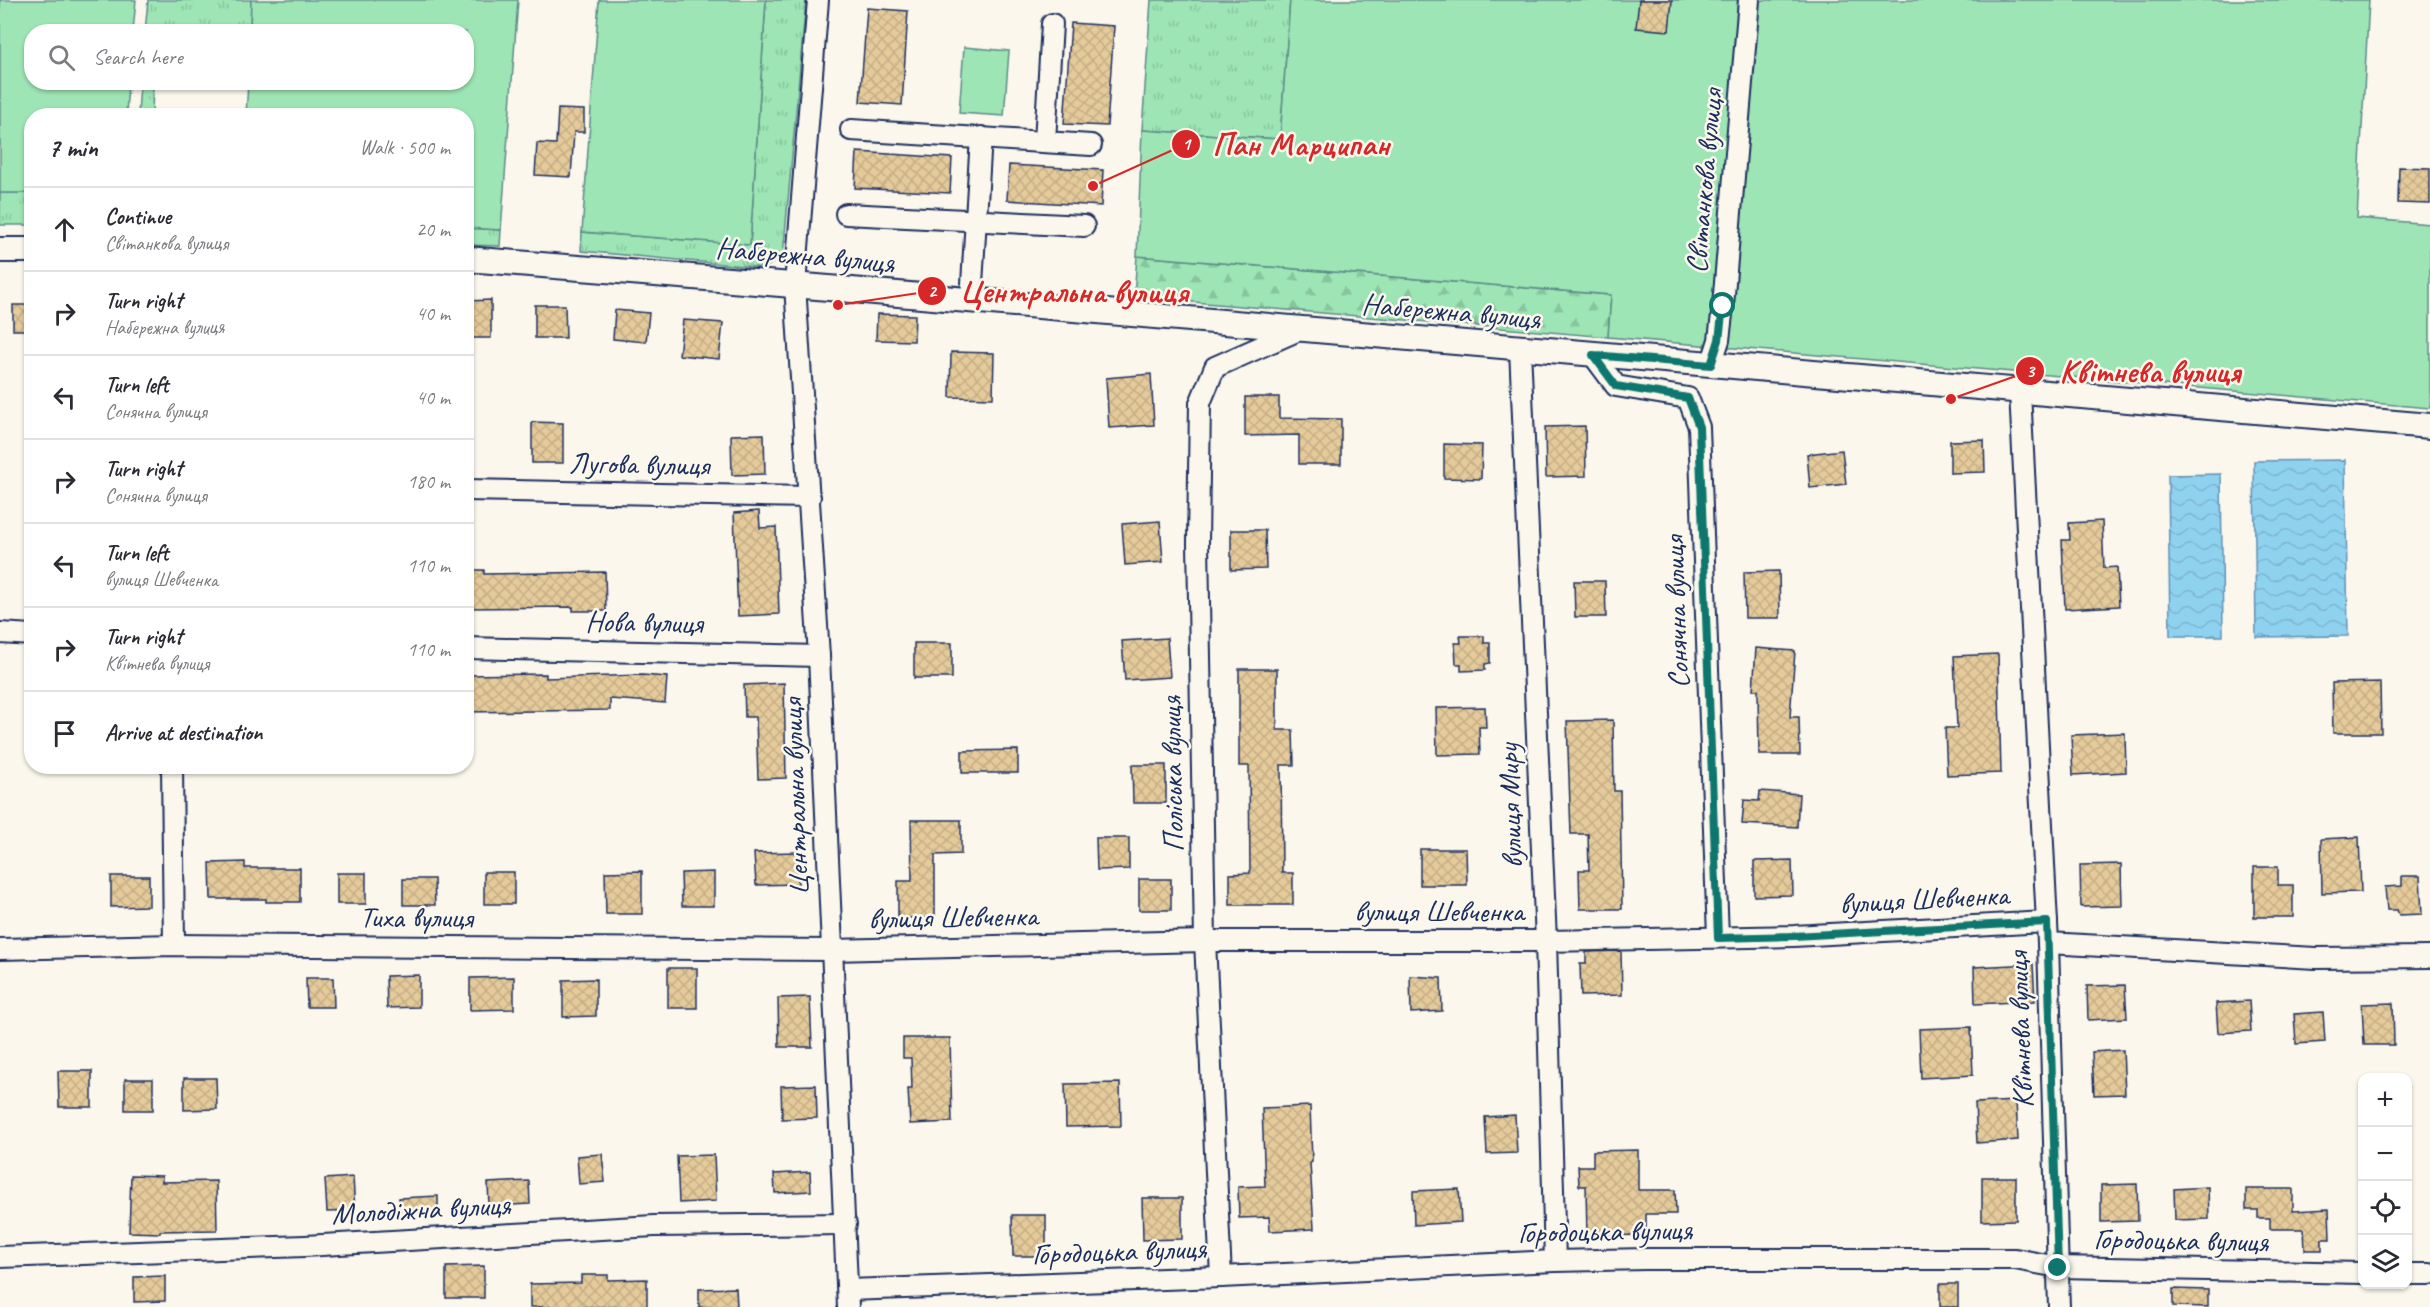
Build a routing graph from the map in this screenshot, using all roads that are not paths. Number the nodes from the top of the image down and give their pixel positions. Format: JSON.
{"nodes":[{"id":1,"x":818,"y":0,"type":"edge"},
{"id":2,"x":1749,"y":0,"type":"edge"},
{"id":3,"x":1052,"y":24,"type":"dead end"},
{"id":4,"x":851,"y":130,"type":"dead end"},
{"id":5,"x":981,"y":137,"type":"junction"},
{"id":6,"x":1045,"y":141,"type":"junction"},
{"id":7,"x":1091,"y":145,"type":"dead end"},
{"id":8,"x":846,"y":214,"type":"dead end"},
{"id":9,"x":976,"y":221,"type":"junction"},
{"id":10,"x":1084,"y":226,"type":"dead end"},
{"id":11,"x":0,"y":250,"type":"edge"},
{"id":12,"x":24,"y":250,"type":"edge"},
{"id":13,"x":474,"y":260,"type":"edge"},
{"id":14,"x":795,"y":285,"type":"junction"},
{"id":15,"x":971,"y":300,"type":"junction"},
{"id":16,"x":1301,"y":329,"type":"junction"},
{"id":17,"x":1520,"y":348,"type":"junction"},
{"id":18,"x":1593,"y":355,"type":"junction"},
{"id":19,"x":1711,"y":365,"type":"junction"},
{"id":20,"x":2019,"y":392,"type":"junction"},
{"id":21,"x":2430,"y":426,"type":"edge"},
{"id":22,"x":474,"y":490,"type":"edge"},
{"id":23,"x":810,"y":497,"type":"junction"},
{"id":24,"x":0,"y":633,"type":"edge"},
{"id":25,"x":24,"y":634,"type":"edge"},
{"id":26,"x":474,"y":648,"type":"edge"},
{"id":27,"x":819,"y":656,"type":"junction"},
{"id":28,"x":172,"y":774,"type":"edge"},
{"id":29,"x":2047,"y":922,"type":"junction"},
{"id":30,"x":1718,"y":938,"type":"junction"},
{"id":31,"x":1206,"y":941,"type":"junction"},
{"id":32,"x":1546,"y":941,"type":"junction"},
{"id":33,"x":2048,"y":943,"type":"junction"},
{"id":34,"x":174,"y":945,"type":"junction"},
{"id":35,"x":0,"y":949,"type":"edge"},
{"id":36,"x":832,"y":950,"type":"junction"},
{"id":37,"x":2430,"y":957,"type":"edge"},
{"id":38,"x":846,"y":1224,"type":"junction"},
{"id":39,"x":0,"y":1257,"type":"edge"},
{"id":40,"x":1555,"y":1261,"type":"junction"},
{"id":41,"x":2058,"y":1268,"type":"junction"},
{"id":42,"x":2358,"y":1273,"type":"edge"},
{"id":43,"x":2412,"y":1274,"type":"edge"},
{"id":44,"x":2430,"y":1274,"type":"edge"},
{"id":45,"x":1221,"y":1277,"type":"junction"},
{"id":46,"x":848,"y":1299,"type":"edge"},
{"id":47,"x":2059,"y":1307,"type":"edge"}],
"edges":[{"from":1,"to":14,"type":"street","name":"Центральна вулиця"},
{"from":2,"to":19,"type":"street","name":"Світанкова вулиця"},
{"from":3,"to":6,"type":"street"},
{"from":4,"to":5,"type":"street"},
{"from":5,"to":6,"type":"street"},
{"from":5,"to":9,"type":"street"},
{"from":6,"to":7,"type":"street"},
{"from":8,"to":9,"type":"street"},
{"from":9,"to":10,"type":"street"},
{"from":9,"to":15,"type":"street"},
{"from":11,"to":12,"type":"street"},
{"from":13,"to":14,"type":"street","name":"Набережна вулиця"},
{"from":14,"to":15,"type":"street","name":"Набережна вулиця"},
{"from":14,"to":23,"type":"street","name":"Центральна вулиця"},
{"from":15,"to":16,"type":"street","name":"Набережна вулиця"},
{"from":16,"to":17,"type":"street","name":"Набережна вулиця"},
{"from":16,"to":31,"type":"street","name":"Поліська вулиця"},
{"from":17,"to":18,"type":"street","name":"Набережна вулиця"},
{"from":17,"to":32,"type":"street","name":"вулиця Миру"},
{"from":18,"to":19,"type":"street","name":"Набережна вулиця"},
{"from":18,"to":30,"type":"street","name":"Сонячна вулиця"},
{"from":19,"to":20,"type":"street","name":"Набережна вулиця"},
{"from":20,"to":21,"type":"street","name":"Набережна вулиця"},
{"from":20,"to":29,"type":"street","name":"Квітнева вулиця"},
{"from":22,"to":23,"type":"street","name":"Лугова вулиця"},
{"from":23,"to":27,"type":"street","name":"Центральна вулиця"},
{"from":24,"to":25,"type":"street"},
{"from":26,"to":27,"type":"street","name":"Нова вулиця"},
{"from":27,"to":36,"type":"street","name":"Центральна вулиця"},
{"from":28,"to":34,"type":"street"},
{"from":29,"to":30,"type":"street","name":"вулиця Шевченка"},
{"from":29,"to":33,"type":"street","name":"Квітнева вулиця"},
{"from":30,"to":32,"type":"street","name":"вулиця Шевченка"},
{"from":31,"to":32,"type":"street","name":"вулиця Шевченка"},
{"from":31,"to":36,"type":"street","name":"вулиця Шевченка"},
{"from":31,"to":45,"type":"street","name":"Поліська вулиця"},
{"from":32,"to":40,"type":"street","name":"вулиця Миру"},
{"from":33,"to":37,"type":"street"},
{"from":33,"to":41,"type":"street","name":"Квітнева вулиця"},
{"from":34,"to":35,"type":"street","name":"Тиха вулиця"},
{"from":34,"to":36,"type":"street","name":"Тиха вулиця"},
{"from":36,"to":38,"type":"street","name":"Центральна вулиця"},
{"from":38,"to":39,"type":"street","name":"Молодіжна вулиця"},
{"from":38,"to":46,"type":"street","name":"Центральна вулиця"},
{"from":40,"to":41,"type":"street","name":"Городоцька вулиця"},
{"from":40,"to":45,"type":"street","name":"Городоцька вулиця"},
{"from":41,"to":42,"type":"street","name":"Городоцька вулиця"},
{"from":41,"to":47,"type":"street","name":"Квітнева вулиця"},
{"from":43,"to":44,"type":"street"},
{"from":45,"to":46,"type":"street","name":"Городоцька вулиця"}]}
